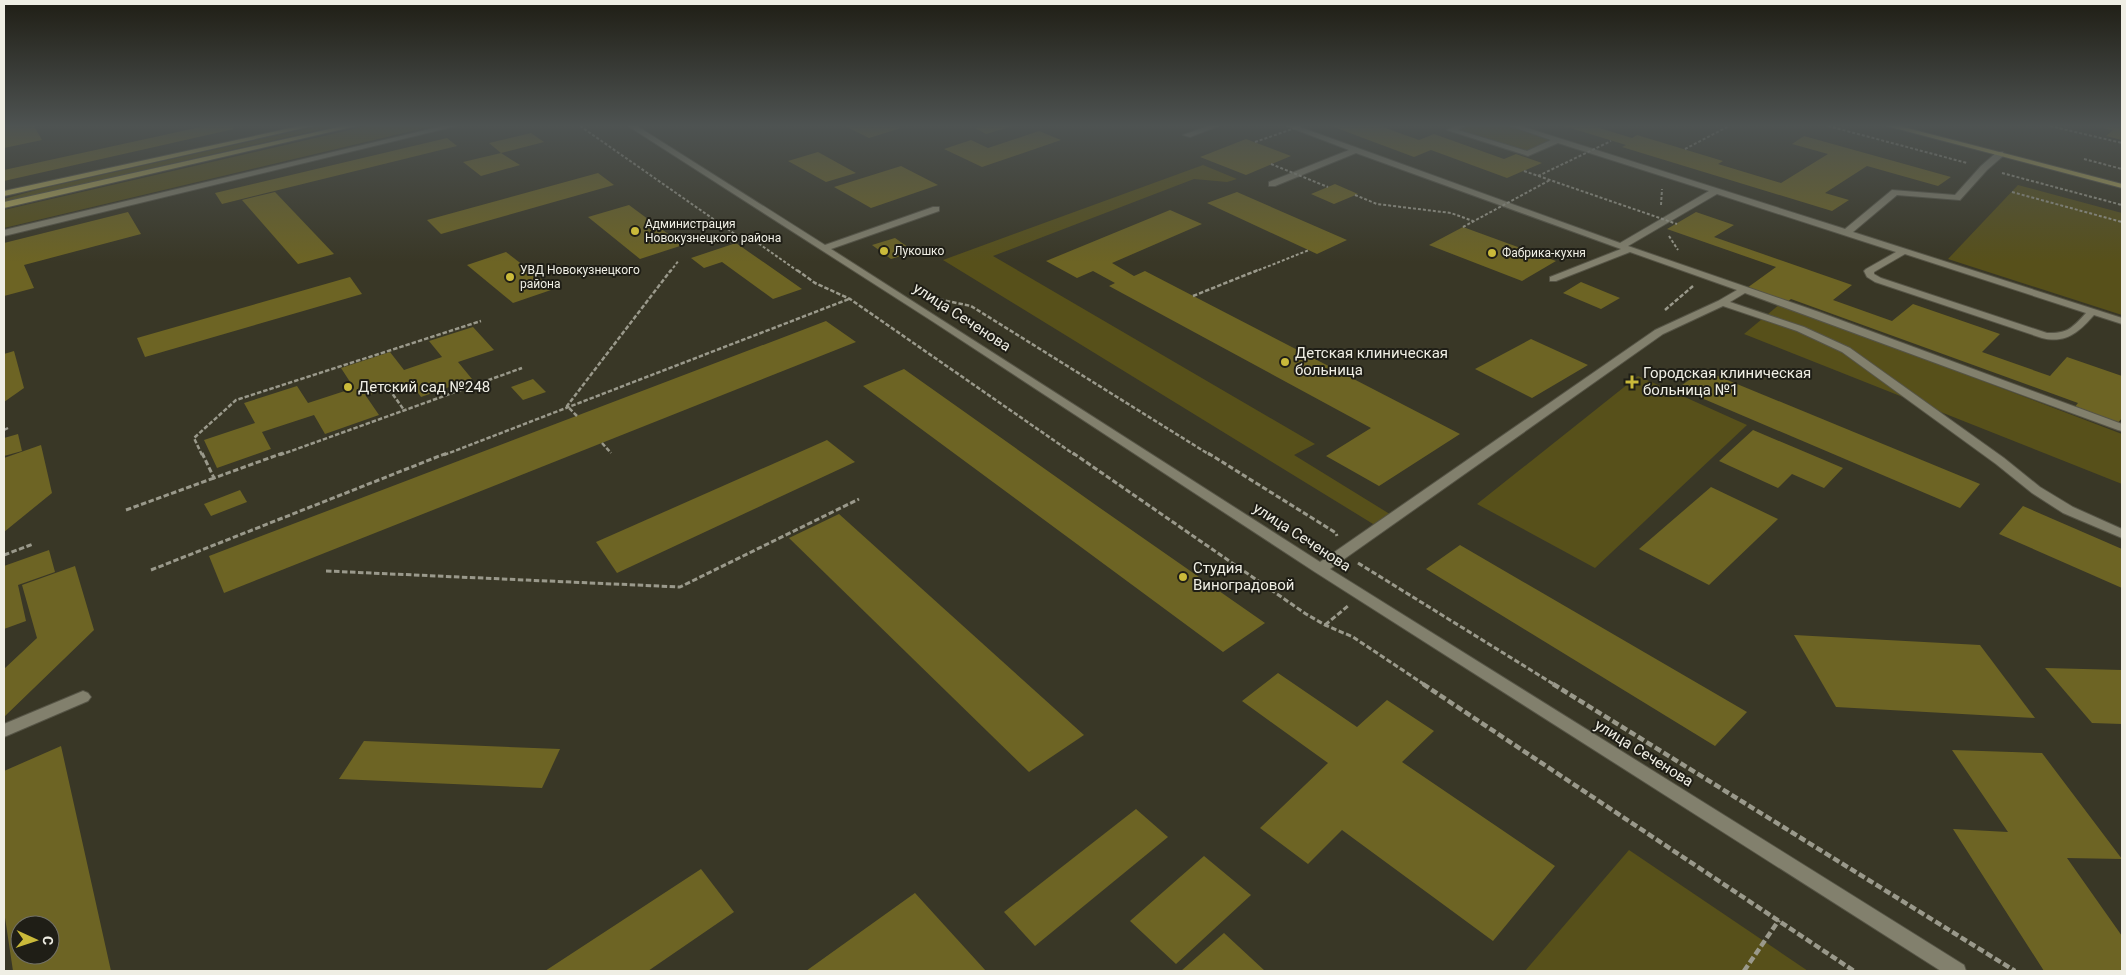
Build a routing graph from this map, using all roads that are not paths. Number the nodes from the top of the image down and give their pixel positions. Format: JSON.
{"nodes":[{"id":1,"x":105,"y":172,"type":"edge"},
{"id":2,"x":152,"y":172,"type":"edge"},
{"id":3,"x":261,"y":172,"type":"edge"},
{"id":4,"x":704,"y":172,"type":"edge"},
{"id":5,"x":1303,"y":172,"type":"edge"},
{"id":6,"x":1415,"y":172,"type":"edge"},
{"id":7,"x":1656,"y":172,"type":"edge"},
{"id":8,"x":1981,"y":172,"type":"edge"},
{"id":9,"x":2067,"y":172,"type":"edge"},
{"id":10,"x":1272,"y":184,"type":"dead end"},
{"id":11,"x":2122,"y":186,"type":"edge"},
{"id":12,"x":1716,"y":191,"type":"junction"},
{"id":13,"x":4,"y":194,"type":"edge"},
{"id":14,"x":4,"y":205,"type":"edge"},
{"id":15,"x":936,"y":208,"type":"dead end"},
{"id":16,"x":1846,"y":232,"type":"junction"},
{"id":17,"x":4,"y":233,"type":"edge"},
{"id":18,"x":824,"y":248,"type":"junction"},
{"id":19,"x":1625,"y":248,"type":"junction"},
{"id":20,"x":1904,"y":251,"type":"junction"},
{"id":21,"x":1553,"y":279,"type":"dead end"},
{"id":22,"x":1744,"y":290,"type":"junction"},
{"id":23,"x":1722,"y":303,"type":"junction"},
{"id":24,"x":2092,"y":312,"type":"junction"},
{"id":25,"x":2122,"y":321,"type":"edge"},
{"id":26,"x":2122,"y":428,"type":"edge"},
{"id":27,"x":2122,"y":534,"type":"edge"},
{"id":28,"x":1320,"y":569,"type":"junction"},
{"id":29,"x":83,"y":697,"type":"dead end"},
{"id":30,"x":4,"y":731,"type":"edge"},
{"id":31,"x":1957,"y":971,"type":"edge"}],
"edges":[{"from":1,"to":13,"type":"main road"},
{"from":2,"to":14,"type":"main road"},
{"from":3,"to":17,"type":"street"},
{"from":4,"to":18,"type":"street","name":"улица Сеченова"},
{"from":5,"to":10,"type":"street"},
{"from":6,"to":19,"type":"street"},
{"from":7,"to":12,"type":"street"},
{"from":8,"to":16,"type":"street"},
{"from":9,"to":11,"type":"main road"},
{"from":12,"to":16,"type":"street"},
{"from":12,"to":19,"type":"street"},
{"from":15,"to":18,"type":"street"},
{"from":16,"to":20,"type":"street"},
{"from":18,"to":28,"type":"street","name":"улица Сеченова"},
{"from":19,"to":21,"type":"street"},
{"from":19,"to":22,"type":"street"},
{"from":20,"to":24,"type":"street"},
{"from":20,"to":24,"type":"street"},
{"from":22,"to":23,"type":"street"},
{"from":22,"to":26,"type":"street"},
{"from":23,"to":27,"type":"street"},
{"from":23,"to":28,"type":"street"},
{"from":24,"to":25,"type":"street"},
{"from":28,"to":31,"type":"street","name":"улица Сеченова"},
{"from":29,"to":30,"type":"street"}]}
